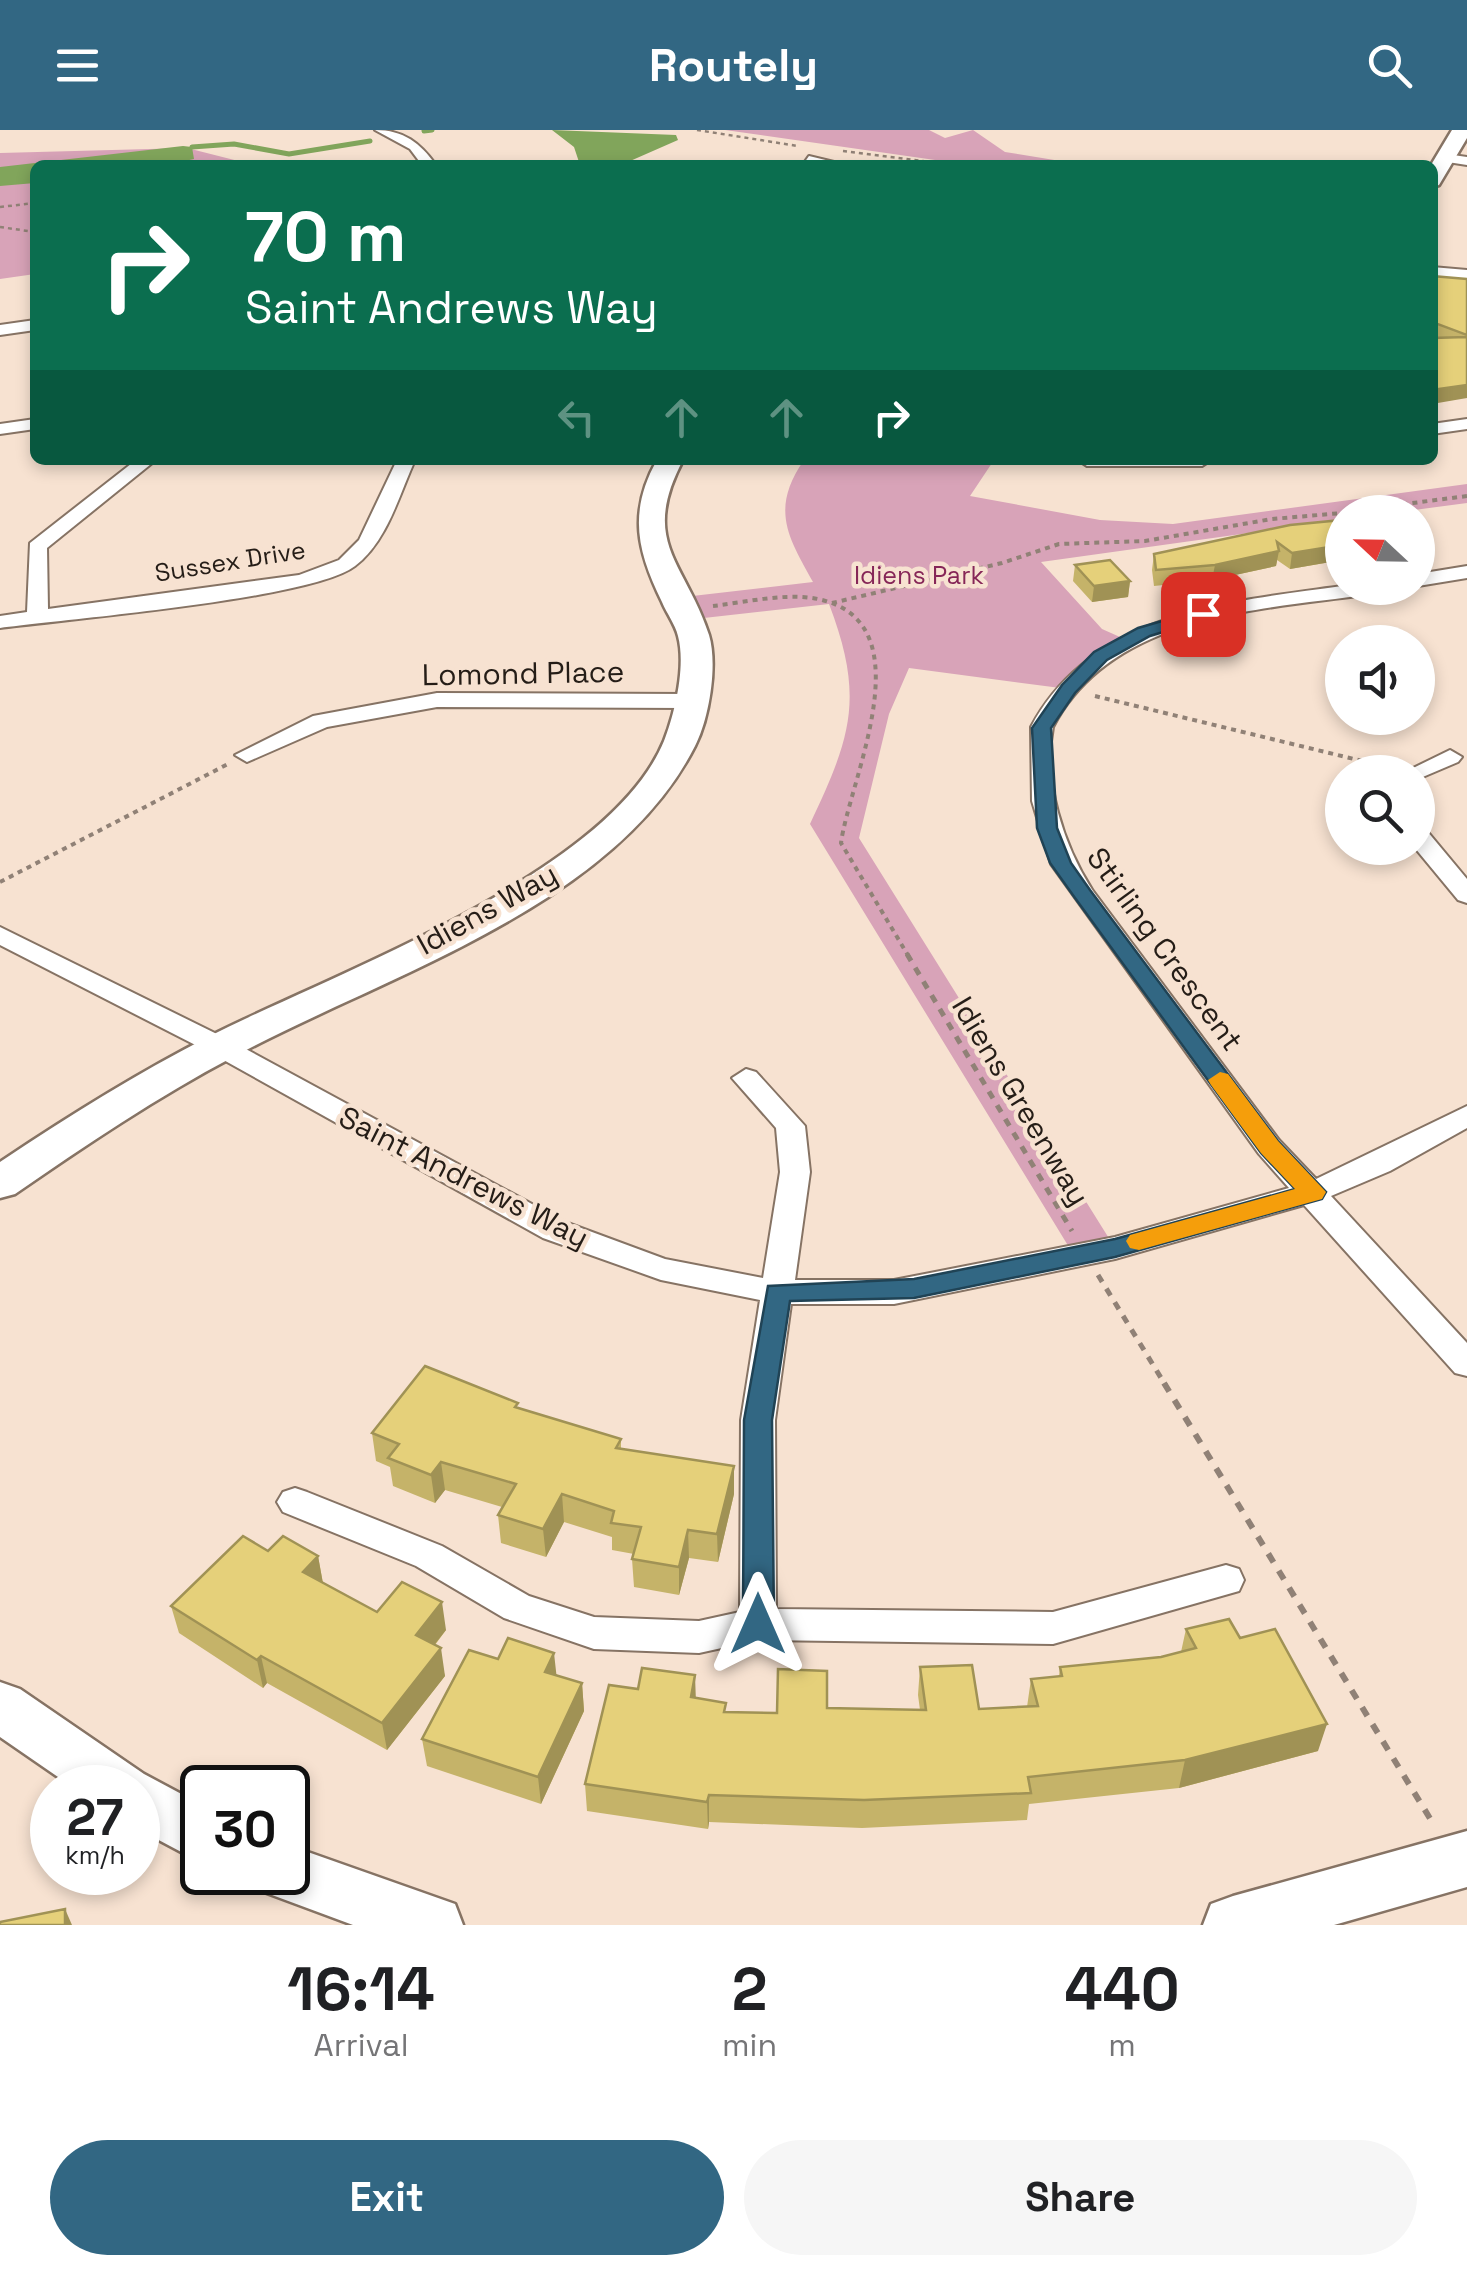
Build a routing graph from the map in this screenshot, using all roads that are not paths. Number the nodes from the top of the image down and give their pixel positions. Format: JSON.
{"nodes":[{"id":1,"x":382,"y":130,"type":"edge"},
{"id":2,"x":1462,"y":130,"type":"edge"},
{"id":3,"x":1456,"y":159,"type":"edge"},
{"id":4,"x":426,"y":160,"type":"edge"},
{"id":5,"x":1438,"y":273,"type":"edge"},
{"id":6,"x":1467,"y":275,"type":"edge"},
{"id":7,"x":30,"y":327,"type":"edge"},
{"id":8,"x":0,"y":330,"type":"edge"},
{"id":9,"x":1467,"y":424,"type":"edge"},
{"id":10,"x":30,"y":425,"type":"edge"},
{"id":11,"x":1438,"y":428,"type":"edge"},
{"id":12,"x":0,"y":429,"type":"edge"},
{"id":13,"x":142,"y":465,"type":"edge"},
{"id":14,"x":404,"y":465,"type":"edge"},
{"id":15,"x":667,"y":465,"type":"edge"},
{"id":16,"x":1467,"y":572,"type":"edge"},
{"id":17,"x":1435,"y":577,"type":"edge"},
{"id":18,"x":1325,"y":595,"type":"edge"},
{"id":19,"x":38,"y":617,"type":"junction"},
{"id":20,"x":0,"y":622,"type":"edge"},
{"id":21,"x":690,"y":701,"type":"junction"},
{"id":22,"x":247,"y":755,"type":"road end"},
{"id":23,"x":1450,"y":757,"type":"dead end"},
{"id":24,"x":1435,"y":764,"type":"edge"},
{"id":25,"x":1435,"y":856,"type":"edge"},
{"id":26,"x":1467,"y":894,"type":"edge"},
{"id":27,"x":0,"y":935,"type":"edge"},
{"id":28,"x":220,"y":1046,"type":"junction"},
{"id":29,"x":746,"y":1078,"type":"dead end"},
{"id":30,"x":1467,"y":1116,"type":"edge"},
{"id":31,"x":0,"y":1183,"type":"edge"},
{"id":32,"x":1313,"y":1192,"type":"junction"},
{"id":33,"x":778,"y":1292,"type":"junction"},
{"id":34,"x":1467,"y":1364,"type":"edge"},
{"id":35,"x":294,"y":1502,"type":"dead end"},
{"id":36,"x":1226,"y":1580,"type":"dead end"},
{"id":37,"x":758,"y":1624,"type":"junction"},
{"id":38,"x":0,"y":1706,"type":"edge"},
{"id":39,"x":88,"y":1765,"type":"edge"},
{"id":40,"x":1462,"y":1861,"type":"edge"},
{"id":41,"x":310,"y":1881,"type":"edge"},
{"id":42,"x":432,"y":1925,"type":"edge"},
{"id":43,"x":1232,"y":1925,"type":"edge"}],
"edges":[{"from":1,"to":4,"type":"street"},
{"from":2,"to":3,"type":"street"},
{"from":5,"to":6,"type":"street"},
{"from":7,"to":8,"type":"street"},
{"from":9,"to":11,"type":"street"},
{"from":10,"to":12,"type":"street"},
{"from":13,"to":19,"type":"street"},
{"from":14,"to":19,"type":"street","name":"Sussex Drive"},
{"from":15,"to":21,"type":"street","name":"Idiens Way"},
{"from":16,"to":17,"type":"street"},
{"from":18,"to":32,"type":"street","name":"Stirling Crescent"},
{"from":19,"to":20,"type":"street","name":"Sussex Drive"},
{"from":21,"to":22,"type":"street","name":"Lomond Place"},
{"from":21,"to":28,"type":"street","name":"Idiens Way"},
{"from":23,"to":24,"type":"street"},
{"from":25,"to":26,"type":"street"},
{"from":27,"to":28,"type":"street","name":"Saint Andrews Way"},
{"from":28,"to":31,"type":"street","name":"Idiens Way"},
{"from":28,"to":33,"type":"street","name":"Saint Andrews Way"},
{"from":29,"to":33,"type":"street"},
{"from":30,"to":32,"type":"street","name":"Saint Andrews Way"},
{"from":32,"to":33,"type":"street","name":"Saint Andrews Way"},
{"from":32,"to":34,"type":"street","name":"Stirling Crescent"},
{"from":33,"to":37,"type":"street"},
{"from":35,"to":37,"type":"street"},
{"from":36,"to":37,"type":"street"},
{"from":38,"to":39,"type":"street"},
{"from":40,"to":43,"type":"street"},
{"from":41,"to":42,"type":"street"}]}
